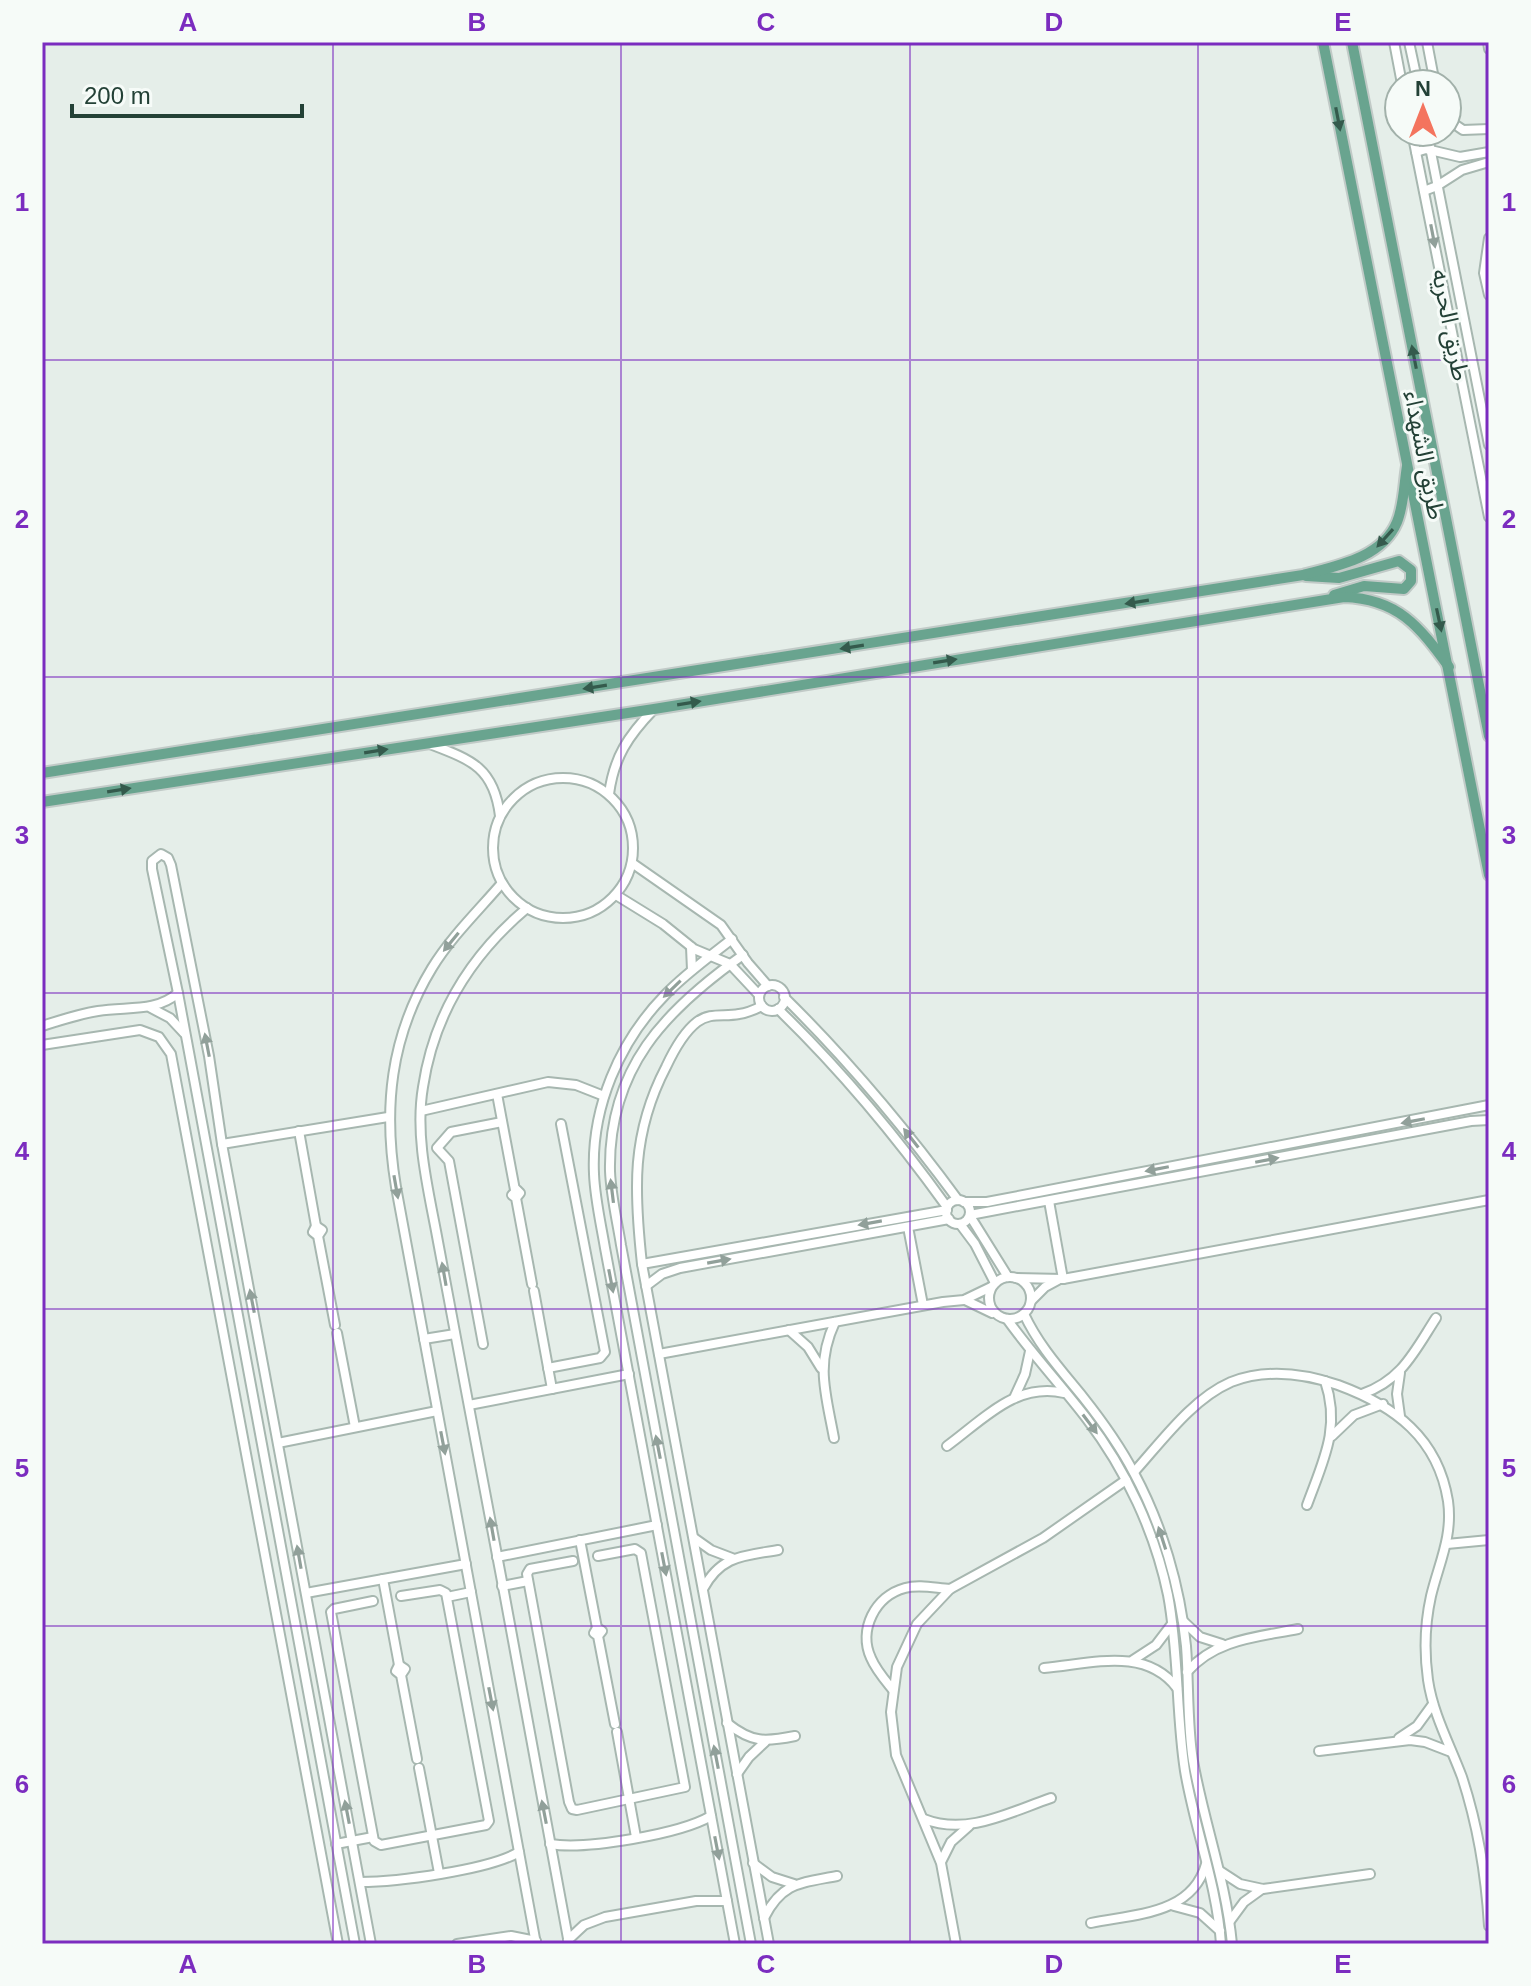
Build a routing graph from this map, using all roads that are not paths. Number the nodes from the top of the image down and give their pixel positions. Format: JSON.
{"nodes":[{"id":1,"x":1323,"y":42,"type":"edge"},
{"id":2,"x":1352,"y":42,"type":"edge"},
{"id":3,"x":1394,"y":42,"type":"edge"},
{"id":4,"x":1409,"y":42,"type":"edge"},
{"id":5,"x":1427,"y":42,"type":"edge"},
{"id":6,"x":1488,"y":42,"type":"edge"},
{"id":7,"x":1489,"y":49,"type":"edge"},
{"id":8,"x":1399,"y":68,"type":"edge"},
{"id":9,"x":1415,"y":68,"type":"edge"},
{"id":10,"x":1432,"y":68,"type":"edge"},
{"id":11,"x":1489,"y":129,"type":"edge"},
{"id":12,"x":1463,"y":130,"type":"edge"},
{"id":13,"x":1415,"y":148,"type":"edge"},
{"id":14,"x":1431,"y":150,"type":"junction"},
{"id":15,"x":1416,"y":152,"type":"junction"},
{"id":16,"x":1489,"y":152,"type":"edge"},
{"id":17,"x":1489,"y":162,"type":"edge"},
{"id":18,"x":1437,"y":186,"type":"junction"},
{"id":19,"x":1424,"y":191,"type":"junction"},
{"id":20,"x":1489,"y":238,"type":"edge"},
{"id":21,"x":1489,"y":295,"type":"edge"},
{"id":22,"x":1489,"y":445,"type":"edge"},
{"id":23,"x":1407,"y":466,"type":"junction"},
{"id":24,"x":1489,"y":517,"type":"edge"},
{"id":25,"x":1303,"y":575,"type":"junction"},
{"id":26,"x":1329,"y":598,"type":"junction"},
{"id":27,"x":1449,"y":667,"type":"junction"},
{"id":28,"x":654,"y":709,"type":"junction"},
{"id":29,"x":1489,"y":736,"type":"edge"},
{"id":30,"x":429,"y":743,"type":"junction"},
{"id":31,"x":42,"y":773,"type":"edge"},
{"id":32,"x":609,"y":794,"type":"junction"},
{"id":33,"x":42,"y":802,"type":"edge"},
{"id":34,"x":500,"y":816,"type":"junction"},
{"id":35,"x":632,"y":863,"type":"junction"},
{"id":36,"x":1489,"y":875,"type":"edge"},
{"id":37,"x":502,"y":883,"type":"junction"},
{"id":38,"x":616,"y":895,"type":"junction"},
{"id":39,"x":527,"y":908,"type":"junction"},
{"id":40,"x":732,"y":939,"type":"junction"},
{"id":41,"x":691,"y":947,"type":"junction"},
{"id":42,"x":743,"y":955,"type":"junction"},
{"id":43,"x":710,"y":956,"type":"junction"},
{"id":44,"x":730,"y":964,"type":"junction"},
{"id":45,"x":692,"y":970,"type":"junction"},
{"id":46,"x":768,"y":986,"type":"junction"},
{"id":47,"x":178,"y":993,"type":"junction"},
{"id":48,"x":759,"y":995,"type":"junction"},
{"id":49,"x":784,"y":997,"type":"junction"},
{"id":50,"x":762,"y":1006,"type":"junction"},
{"id":51,"x":150,"y":1007,"type":"junction"},
{"id":52,"x":778,"y":1009,"type":"junction"},
{"id":53,"x":42,"y":1026,"type":"edge"},
{"id":54,"x":185,"y":1035,"type":"junction"},
{"id":55,"x":42,"y":1045,"type":"edge"},
{"id":56,"x":497,"y":1094,"type":"junction"},
{"id":57,"x":604,"y":1096,"type":"junction"},
{"id":58,"x":1489,"y":1105,"type":"edge"},
{"id":59,"x":421,"y":1111,"type":"junction"},
{"id":60,"x":388,"y":1117,"type":"junction"},
{"id":61,"x":1489,"y":1120,"type":"edge"},
{"id":62,"x":502,"y":1122,"type":"junction"},
{"id":63,"x":561,"y":1124,"type":"dead end"},
{"id":64,"x":299,"y":1131,"type":"junction"},
{"id":65,"x":222,"y":1144,"type":"junction"},
{"id":66,"x":224,"y":1157,"type":"junction"},
{"id":67,"x":207,"y":1160,"type":"junction"},
{"id":68,"x":1489,"y":1200,"type":"edge"},
{"id":69,"x":961,"y":1201,"type":"junction"},
{"id":70,"x":1049,"y":1201,"type":"junction"},
{"id":71,"x":948,"y":1212,"type":"junction"},
{"id":72,"x":970,"y":1215,"type":"junction"},
{"id":73,"x":960,"y":1224,"type":"junction"},
{"id":74,"x":908,"y":1227,"type":"junction"},
{"id":75,"x":621,"y":1245,"type":"junction"},
{"id":76,"x":605,"y":1248,"type":"junction"},
{"id":77,"x":642,"y":1264,"type":"junction"},
{"id":78,"x":1012,"y":1277,"type":"junction"},
{"id":79,"x":1063,"y":1279,"type":"junction"},
{"id":80,"x":993,"y":1285,"type":"junction"},
{"id":81,"x":646,"y":1286,"type":"junction"},
{"id":82,"x":964,"y":1300,"type":"junction"},
{"id":83,"x":1031,"y":1301,"type":"junction"},
{"id":84,"x":923,"y":1305,"type":"junction"},
{"id":85,"x":1024,"y":1314,"type":"junction"},
{"id":86,"x":1003,"y":1318,"type":"junction"},
{"id":87,"x":1436,"y":1318,"type":"dead end"},
{"id":88,"x":835,"y":1322,"type":"junction"},
{"id":89,"x":789,"y":1330,"type":"junction"},
{"id":90,"x":455,"y":1334,"type":"junction"},
{"id":91,"x":424,"y":1339,"type":"junction"},
{"id":92,"x":483,"y":1344,"type":"dead end"},
{"id":93,"x":1030,"y":1351,"type":"junction"},
{"id":94,"x":659,"y":1354,"type":"junction"},
{"id":95,"x":548,"y":1368,"type":"junction"},
{"id":96,"x":822,"y":1369,"type":"junction"},
{"id":97,"x":1401,"y":1372,"type":"junction"},
{"id":98,"x":629,"y":1374,"type":"junction"},
{"id":99,"x":1325,"y":1381,"type":"junction"},
{"id":100,"x":552,"y":1389,"type":"junction"},
{"id":101,"x":1064,"y":1393,"type":"junction"},
{"id":102,"x":1362,"y":1394,"type":"junction"},
{"id":103,"x":1014,"y":1397,"type":"junction"},
{"id":104,"x":1383,"y":1404,"type":"junction"},
{"id":105,"x":469,"y":1405,"type":"junction"},
{"id":106,"x":437,"y":1411,"type":"junction"},
{"id":107,"x":1400,"y":1416,"type":"junction"},
{"id":108,"x":355,"y":1427,"type":"junction"},
{"id":109,"x":1332,"y":1436,"type":"junction"},
{"id":110,"x":834,"y":1438,"type":"dead end"},
{"id":111,"x":278,"y":1443,"type":"junction"},
{"id":112,"x":947,"y":1446,"type":"dead end"},
{"id":113,"x":1134,"y":1472,"type":"junction"},
{"id":114,"x":1126,"y":1480,"type":"junction"},
{"id":115,"x":1307,"y":1505,"type":"dead end"},
{"id":116,"x":291,"y":1511,"type":"junction"},
{"id":117,"x":274,"y":1515,"type":"junction"},
{"id":118,"x":657,"y":1525,"type":"junction"},
{"id":119,"x":693,"y":1537,"type":"junction"},
{"id":120,"x":580,"y":1540,"type":"junction"},
{"id":121,"x":1489,"y":1540,"type":"edge"},
{"id":122,"x":1447,"y":1544,"type":"junction"},
{"id":123,"x":778,"y":1550,"type":"dead end"},
{"id":124,"x":598,"y":1556,"type":"dead end"},
{"id":125,"x":497,"y":1557,"type":"junction"},
{"id":126,"x":732,"y":1558,"type":"junction"},
{"id":127,"x":573,"y":1561,"type":"dead end"},
{"id":128,"x":466,"y":1564,"type":"junction"},
{"id":129,"x":383,"y":1579,"type":"junction"},
{"id":130,"x":528,"y":1581,"type":"junction"},
{"id":131,"x":502,"y":1586,"type":"junction"},
{"id":132,"x":703,"y":1589,"type":"junction"},
{"id":133,"x":950,"y":1589,"type":"junction"},
{"id":134,"x":471,"y":1592,"type":"junction"},
{"id":135,"x":306,"y":1593,"type":"junction"},
{"id":136,"x":401,"y":1596,"type":"dead end"},
{"id":137,"x":447,"y":1597,"type":"junction"},
{"id":138,"x":373,"y":1601,"type":"dead end"},
{"id":139,"x":1177,"y":1622,"type":"junction"},
{"id":140,"x":1298,"y":1629,"type":"dead end"},
{"id":141,"x":1223,"y":1644,"type":"junction"},
{"id":142,"x":1132,"y":1660,"type":"junction"},
{"id":143,"x":1044,"y":1668,"type":"dead end"},
{"id":144,"x":1187,"y":1672,"type":"junction"},
{"id":145,"x":1178,"y":1688,"type":"junction"},
{"id":146,"x":893,"y":1690,"type":"junction"},
{"id":147,"x":1433,"y":1704,"type":"junction"},
{"id":148,"x":727,"y":1723,"type":"junction"},
{"id":149,"x":795,"y":1736,"type":"dead end"},
{"id":150,"x":1395,"y":1741,"type":"junction"},
{"id":151,"x":765,"y":1742,"type":"junction"},
{"id":152,"x":1319,"y":1751,"type":"dead end"},
{"id":153,"x":1452,"y":1753,"type":"junction"},
{"id":154,"x":737,"y":1775,"type":"junction"},
{"id":155,"x":704,"y":1776,"type":"junction"},
{"id":156,"x":684,"y":1780,"type":"junction"},
{"id":157,"x":1051,"y":1798,"type":"dead end"},
{"id":158,"x":629,"y":1799,"type":"junction"},
{"id":159,"x":711,"y":1816,"type":"junction"},
{"id":160,"x":924,"y":1819,"type":"junction"},
{"id":161,"x":970,"y":1826,"type":"junction"},
{"id":162,"x":432,"y":1835,"type":"junction"},
{"id":163,"x":373,"y":1837,"type":"junction"},
{"id":164,"x":636,"y":1837,"type":"junction"},
{"id":165,"x":352,"y":1841,"type":"junction"},
{"id":166,"x":336,"y":1844,"type":"junction"},
{"id":167,"x":550,"y":1844,"type":"junction"},
{"id":168,"x":519,"y":1852,"type":"junction"},
{"id":169,"x":753,"y":1863,"type":"junction"},
{"id":170,"x":941,"y":1863,"type":"junction"},
{"id":171,"x":1206,"y":1863,"type":"junction"},
{"id":172,"x":1220,"y":1871,"type":"junction"},
{"id":173,"x":439,"y":1873,"type":"junction"},
{"id":174,"x":1370,"y":1874,"type":"dead end"},
{"id":175,"x":837,"y":1876,"type":"dead end"},
{"id":176,"x":360,"y":1882,"type":"junction"},
{"id":177,"x":794,"y":1884,"type":"junction"},
{"id":178,"x":1263,"y":1889,"type":"junction"},
{"id":179,"x":727,"y":1901,"type":"junction"},
{"id":180,"x":1173,"y":1905,"type":"junction"},
{"id":181,"x":764,"y":1918,"type":"junction"},
{"id":182,"x":1230,"y":1921,"type":"junction"},
{"id":183,"x":1091,"y":1923,"type":"dead end"},
{"id":184,"x":1489,"y":1926,"type":"edge"},
{"id":185,"x":1221,"y":1932,"type":"junction"},
{"id":186,"x":536,"y":1942,"type":"edge"},
{"id":187,"x":569,"y":1942,"type":"edge"},
{"id":188,"x":338,"y":1944,"type":"edge"},
{"id":189,"x":355,"y":1944,"type":"edge"},
{"id":190,"x":371,"y":1944,"type":"edge"},
{"id":191,"x":457,"y":1944,"type":"edge"},
{"id":192,"x":735,"y":1944,"type":"edge"},
{"id":193,"x":751,"y":1944,"type":"edge"},
{"id":194,"x":769,"y":1944,"type":"edge"},
{"id":195,"x":956,"y":1944,"type":"edge"},
{"id":196,"x":1221,"y":1944,"type":"edge"},
{"id":197,"x":1232,"y":1944,"type":"edge"}],
"edges":[{"from":1,"to":23,"type":"main road","name":"طريق الشهداء","one_way":true},
{"from":29,"to":2,"type":"main road","name":"طريق الشهداء","one_way":true},
{"from":3,"to":8,"type":"street"},
{"from":4,"to":9,"type":"street"},
{"from":5,"to":10,"type":"street"},
{"from":6,"to":7,"type":"street"},
{"from":11,"to":12,"type":"street"},
{"from":13,"to":15,"type":"street","name":"طريق الحريه"},
{"from":14,"to":15,"type":"street"},
{"from":14,"to":16,"type":"street"},
{"from":14,"to":18,"type":"street","name":"طريق الحريه"},
{"from":15,"to":19,"type":"street","name":"طريق الحريه"},
{"from":17,"to":18,"type":"street"},
{"from":18,"to":19,"type":"street"},
{"from":18,"to":22,"type":"street","name":"طريق الحريه"},
{"from":19,"to":24,"type":"street","name":"طريق الحريه","one_way":true},
{"from":20,"to":21,"type":"street"},
{"from":23,"to":25,"type":"main road","one_way":true},
{"from":23,"to":27,"type":"main road","name":"طريق الشهداء","one_way":true},
{"from":25,"to":26,"type":"main road"},
{"from":25,"to":31,"type":"main road","one_way":true},
{"from":26,"to":27,"type":"main road"},
{"from":28,"to":26,"type":"main road","one_way":true},
{"from":27,"to":36,"type":"main road","name":"طريق الشهداء"},
{"from":28,"to":30,"type":"main road"},
{"from":28,"to":32,"type":"street"},
{"from":33,"to":30,"type":"main road","one_way":true},
{"from":30,"to":34,"type":"street"},
{"from":32,"to":34,"type":"street"},
{"from":32,"to":35,"type":"street"},
{"from":34,"to":37,"type":"street"},
{"from":35,"to":38,"type":"street"},
{"from":35,"to":40,"type":"street"},
{"from":37,"to":39,"type":"street"},
{"from":37,"to":60,"type":"street","one_way":true},
{"from":38,"to":39,"type":"street"},
{"from":38,"to":41,"type":"street"},
{"from":39,"to":59,"type":"street"},
{"from":40,"to":42,"type":"street"},
{"from":40,"to":43,"type":"street"},
{"from":41,"to":43,"type":"street"},
{"from":41,"to":45,"type":"street"},
{"from":42,"to":44,"type":"street"},
{"from":42,"to":46,"type":"street"},
{"from":43,"to":44,"type":"street"},
{"from":43,"to":45,"type":"street"},
{"from":44,"to":48,"type":"street"},
{"from":75,"to":44,"type":"street","one_way":true},
{"from":45,"to":57,"type":"street","one_way":true},
{"from":46,"to":48,"type":"street"},
{"from":46,"to":49,"type":"street"},
{"from":47,"to":51,"type":"street"},
{"from":47,"to":54,"type":"street"},
{"from":65,"to":47,"type":"street","one_way":true},
{"from":48,"to":50,"type":"street"},
{"from":49,"to":52,"type":"street"},
{"from":69,"to":49,"type":"street","one_way":true},
{"from":50,"to":52,"type":"street"},
{"from":50,"to":77,"type":"street"},
{"from":51,"to":53,"type":"street"},
{"from":51,"to":54,"type":"street"},
{"from":52,"to":71,"type":"street"},
{"from":54,"to":67,"type":"street"},
{"from":55,"to":188,"type":"street"},
{"from":56,"to":57,"type":"street"},
{"from":56,"to":59,"type":"street"},
{"from":56,"to":62,"type":"street"},
{"from":57,"to":76,"type":"street"},
{"from":58,"to":69,"type":"street","one_way":true},
{"from":90,"to":59,"type":"street","one_way":true},
{"from":60,"to":64,"type":"street"},
{"from":60,"to":91,"type":"street","one_way":true},
{"from":70,"to":61,"type":"street","one_way":true},
{"from":62,"to":92,"type":"street"},
{"from":62,"to":95,"type":"street"},
{"from":63,"to":95,"type":"street"},
{"from":64,"to":65,"type":"street"},
{"from":64,"to":108,"type":"street"},
{"from":65,"to":66,"type":"street"},
{"from":66,"to":67,"type":"street"},
{"from":111,"to":66,"type":"street","one_way":true},
{"from":67,"to":117,"type":"street"},
{"from":68,"to":79,"type":"street"},
{"from":69,"to":71,"type":"street"},
{"from":69,"to":72,"type":"street"},
{"from":70,"to":72,"type":"street"},
{"from":70,"to":79,"type":"street"},
{"from":71,"to":73,"type":"street"},
{"from":71,"to":74,"type":"street"},
{"from":71,"to":77,"type":"street","one_way":true},
{"from":72,"to":73,"type":"street"},
{"from":72,"to":78,"type":"street"},
{"from":73,"to":80,"type":"street"},
{"from":81,"to":74,"type":"street","one_way":true},
{"from":74,"to":84,"type":"street"},
{"from":75,"to":76,"type":"street"},
{"from":193,"to":75,"type":"street","one_way":true},
{"from":76,"to":98,"type":"street","one_way":true},
{"from":77,"to":81,"type":"street"},
{"from":78,"to":79,"type":"street"},
{"from":78,"to":80,"type":"street"},
{"from":78,"to":83,"type":"street"},
{"from":79,"to":83,"type":"street"},
{"from":80,"to":82,"type":"street"},
{"from":80,"to":86,"type":"street"},
{"from":81,"to":94,"type":"street"},
{"from":82,"to":84,"type":"street"},
{"from":82,"to":86,"type":"street"},
{"from":83,"to":85,"type":"street"},
{"from":84,"to":88,"type":"street"},
{"from":85,"to":86,"type":"street"},
{"from":85,"to":113,"type":"street"},
{"from":86,"to":93,"type":"street"},
{"from":87,"to":97,"type":"street"},
{"from":88,"to":89,"type":"street"},
{"from":88,"to":96,"type":"street"},
{"from":89,"to":94,"type":"street"},
{"from":89,"to":96,"type":"street"},
{"from":90,"to":91,"type":"street"},
{"from":90,"to":105,"type":"street"},
{"from":91,"to":106,"type":"street"},
{"from":93,"to":101,"type":"street"},
{"from":93,"to":103,"type":"street"},
{"from":94,"to":119,"type":"street"},
{"from":95,"to":100,"type":"street"},
{"from":96,"to":110,"type":"street"},
{"from":97,"to":102,"type":"street"},
{"from":97,"to":107,"type":"street"},
{"from":98,"to":100,"type":"street"},
{"from":98,"to":118,"type":"street"},
{"from":99,"to":102,"type":"street"},
{"from":99,"to":109,"type":"street"},
{"from":99,"to":113,"type":"street"},
{"from":100,"to":105,"type":"street"},
{"from":101,"to":103,"type":"street"},
{"from":101,"to":114,"type":"street","one_way":true},
{"from":102,"to":104,"type":"street"},
{"from":103,"to":112,"type":"street"},
{"from":104,"to":107,"type":"street"},
{"from":104,"to":109,"type":"street"},
{"from":125,"to":105,"type":"street","one_way":true},
{"from":106,"to":108,"type":"street"},
{"from":106,"to":128,"type":"street","one_way":true},
{"from":107,"to":122,"type":"street"},
{"from":108,"to":111,"type":"street"},
{"from":109,"to":115,"type":"street"},
{"from":111,"to":116,"type":"street"},
{"from":139,"to":113,"type":"street","one_way":true},
{"from":114,"to":133,"type":"street"},
{"from":114,"to":139,"type":"street"},
{"from":116,"to":117,"type":"street"},
{"from":135,"to":116,"type":"street","one_way":true},
{"from":117,"to":166,"type":"street"},
{"from":118,"to":120,"type":"street"},
{"from":118,"to":155,"type":"street","one_way":true},
{"from":119,"to":126,"type":"street"},
{"from":119,"to":132,"type":"street"},
{"from":120,"to":125,"type":"street"},
{"from":120,"to":158,"type":"street"},
{"from":121,"to":122,"type":"street"},
{"from":122,"to":147,"type":"street"},
{"from":123,"to":126,"type":"street"},
{"from":124,"to":156,"type":"street"},
{"from":125,"to":131,"type":"street"},
{"from":126,"to":132,"type":"street"},
{"from":127,"to":130,"type":"street"},
{"from":128,"to":129,"type":"street"},
{"from":128,"to":134,"type":"street"},
{"from":129,"to":135,"type":"street"},
{"from":129,"to":162,"type":"street"},
{"from":130,"to":131,"type":"street"},
{"from":130,"to":158,"type":"street"},
{"from":167,"to":131,"type":"street","one_way":true},
{"from":132,"to":148,"type":"street"},
{"from":133,"to":146,"type":"street"},
{"from":133,"to":146,"type":"street"},
{"from":134,"to":137,"type":"street"},
{"from":134,"to":168,"type":"street","one_way":true},
{"from":165,"to":135,"type":"street","one_way":true},
{"from":136,"to":137,"type":"street"},
{"from":137,"to":162,"type":"street"},
{"from":138,"to":163,"type":"street"},
{"from":139,"to":141,"type":"street"},
{"from":139,"to":142,"type":"street"},
{"from":139,"to":144,"type":"street"},
{"from":139,"to":145,"type":"street"},
{"from":140,"to":141,"type":"street"},
{"from":141,"to":144,"type":"street"},
{"from":142,"to":143,"type":"street"},
{"from":142,"to":145,"type":"street"},
{"from":144,"to":172,"type":"street"},
{"from":145,"to":171,"type":"street"},
{"from":146,"to":160,"type":"street"},
{"from":147,"to":150,"type":"street"},
{"from":147,"to":153,"type":"street"},
{"from":148,"to":151,"type":"street"},
{"from":148,"to":154,"type":"street"},
{"from":149,"to":151,"type":"street"},
{"from":150,"to":152,"type":"street"},
{"from":150,"to":153,"type":"street"},
{"from":151,"to":154,"type":"street"},
{"from":153,"to":184,"type":"street"},
{"from":154,"to":169,"type":"street"},
{"from":155,"to":156,"type":"street"},
{"from":155,"to":159,"type":"street"},
{"from":156,"to":158,"type":"street"},
{"from":157,"to":161,"type":"street"},
{"from":158,"to":164,"type":"street"},
{"from":159,"to":164,"type":"street"},
{"from":159,"to":179,"type":"street","one_way":true},
{"from":160,"to":161,"type":"street"},
{"from":160,"to":170,"type":"street"},
{"from":161,"to":170,"type":"street"},
{"from":162,"to":163,"type":"street"},
{"from":162,"to":173,"type":"street"},
{"from":163,"to":165,"type":"street"},
{"from":164,"to":167,"type":"street"},
{"from":165,"to":166,"type":"street"},
{"from":165,"to":176,"type":"street"},
{"from":166,"to":189,"type":"street"},
{"from":167,"to":187,"type":"street"},
{"from":168,"to":173,"type":"street"},
{"from":168,"to":186,"type":"street"},
{"from":169,"to":177,"type":"street"},
{"from":169,"to":181,"type":"street"},
{"from":170,"to":195,"type":"street"},
{"from":171,"to":180,"type":"street"},
{"from":171,"to":185,"type":"street"},
{"from":172,"to":178,"type":"street"},
{"from":172,"to":182,"type":"street"},
{"from":173,"to":176,"type":"street"},
{"from":174,"to":178,"type":"street"},
{"from":175,"to":177,"type":"street"},
{"from":176,"to":190,"type":"street"},
{"from":177,"to":181,"type":"street"},
{"from":178,"to":182,"type":"street"},
{"from":179,"to":187,"type":"street"},
{"from":179,"to":192,"type":"street"},
{"from":180,"to":183,"type":"street"},
{"from":180,"to":185,"type":"street"},
{"from":181,"to":194,"type":"street"},
{"from":182,"to":197,"type":"street"},
{"from":185,"to":196,"type":"street"},
{"from":186,"to":191,"type":"street"}]}
